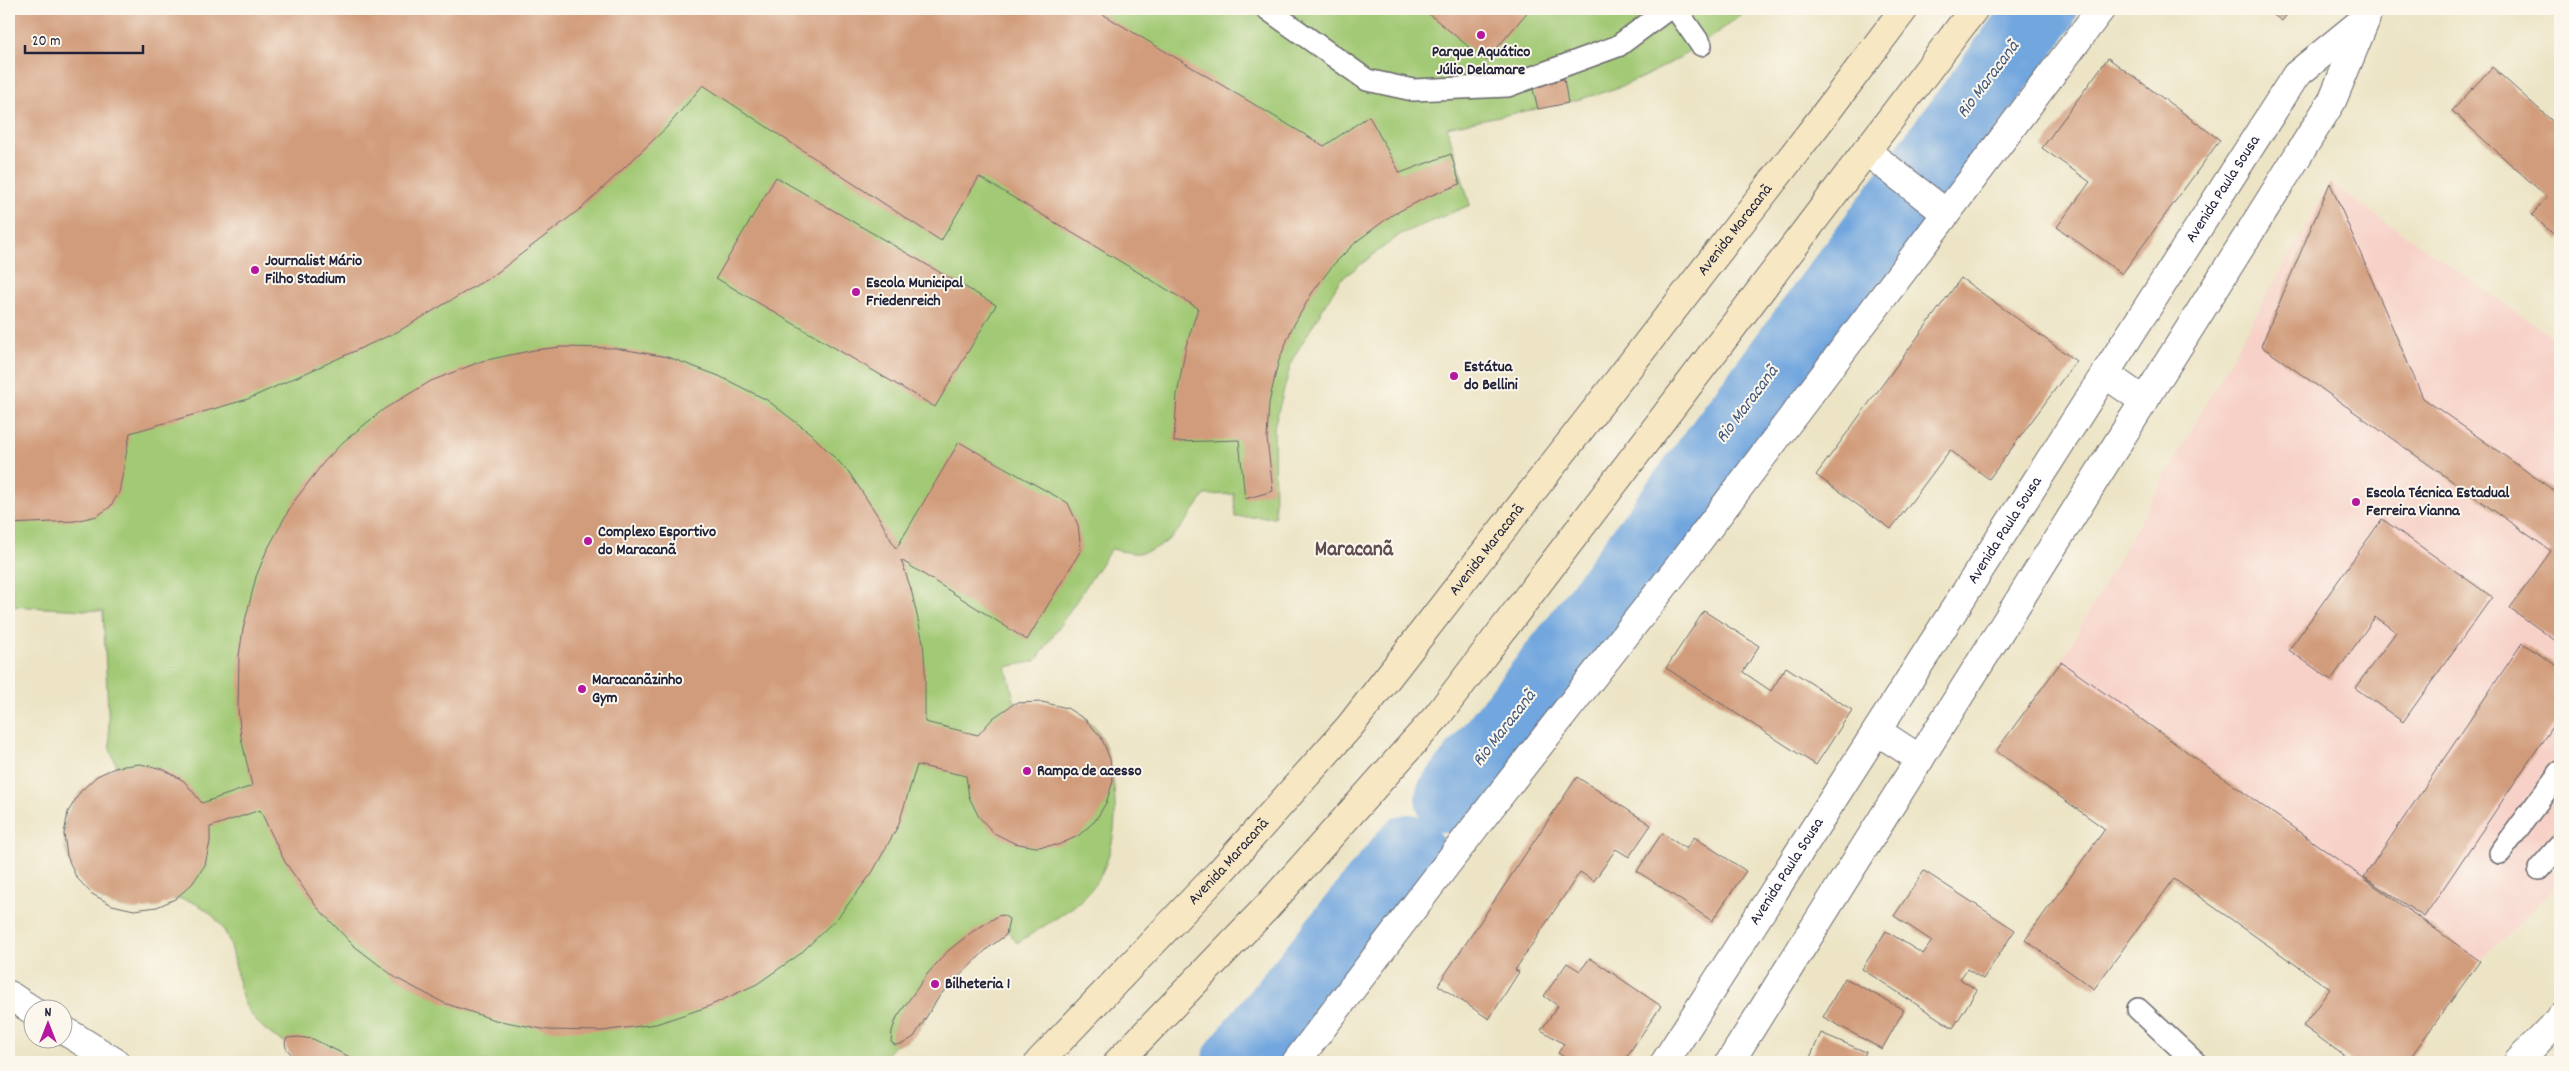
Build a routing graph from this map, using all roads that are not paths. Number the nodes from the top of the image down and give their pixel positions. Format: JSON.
{"nodes":[{"id":1,"x":1267,"y":9,"type":"edge"},
{"id":2,"x":1668,"y":9,"type":"edge"},
{"id":3,"x":1676,"y":9,"type":"edge"},
{"id":4,"x":1904,"y":9,"type":"edge"},
{"id":5,"x":1974,"y":9,"type":"edge"},
{"id":6,"x":2101,"y":9,"type":"edge"},
{"id":7,"x":2369,"y":13,"type":"edge"},
{"id":8,"x":1701,"y":45,"type":"dead end"},
{"id":9,"x":1872,"y":155,"type":"junction"},
{"id":10,"x":1946,"y":214,"type":"junction"},
{"id":11,"x":2105,"y":374,"type":"junction"},
{"id":12,"x":2144,"y":401,"type":"junction"},
{"id":13,"x":1877,"y":731,"type":"junction"},
{"id":14,"x":1920,"y":759,"type":"junction"},
{"id":15,"x":2560,"y":772,"type":"edge"},
{"id":16,"x":2560,"y":845,"type":"edge"},
{"id":17,"x":2500,"y":853,"type":"dead end"},
{"id":18,"x":2539,"y":869,"type":"dead end"},
{"id":19,"x":9,"y":995,"type":"edge"},
{"id":20,"x":22,"y":1003,"type":"edge"},
{"id":21,"x":2138,"y":1010,"type":"dead end"},
{"id":22,"x":2560,"y":1018,"type":"edge"},
{"id":23,"x":72,"y":1035,"type":"edge"},
{"id":24,"x":115,"y":1062,"type":"edge"},
{"id":25,"x":1039,"y":1062,"type":"edge"},
{"id":26,"x":1118,"y":1062,"type":"edge"},
{"id":27,"x":1296,"y":1062,"type":"edge"},
{"id":28,"x":1665,"y":1062,"type":"edge"},
{"id":29,"x":1730,"y":1062,"type":"edge"},
{"id":30,"x":2195,"y":1062,"type":"edge"},
{"id":31,"x":2518,"y":1062,"type":"edge"}],
"edges":[{"from":1,"to":2,"type":"lane"},
{"from":3,"to":8,"type":"lane"},
{"from":4,"to":25,"type":"main road","name":"Avenida Maracanã"},
{"from":5,"to":9,"type":"main road"},
{"from":6,"to":10,"type":"street"},
{"from":7,"to":11,"type":"street","name":"Avenida Paula Sousa"},
{"from":7,"to":12,"type":"street","name":"Avenida Paula Sousa"},
{"from":9,"to":10,"type":"street"},
{"from":9,"to":26,"type":"main road"},
{"from":10,"to":27,"type":"street"},
{"from":11,"to":12,"type":"street"},
{"from":11,"to":13,"type":"street","name":"Avenida Paula Sousa"},
{"from":12,"to":14,"type":"street","name":"Avenida Paula Sousa"},
{"from":13,"to":14,"type":"street"},
{"from":13,"to":28,"type":"street","name":"Avenida Paula Sousa"},
{"from":14,"to":29,"type":"street","name":"Avenida Paula Sousa"},
{"from":15,"to":17,"type":"lane"},
{"from":16,"to":18,"type":"lane"},
{"from":19,"to":20,"type":"street"},
{"from":21,"to":30,"type":"lane"},
{"from":22,"to":31,"type":"street"},
{"from":23,"to":24,"type":"street"}]}
